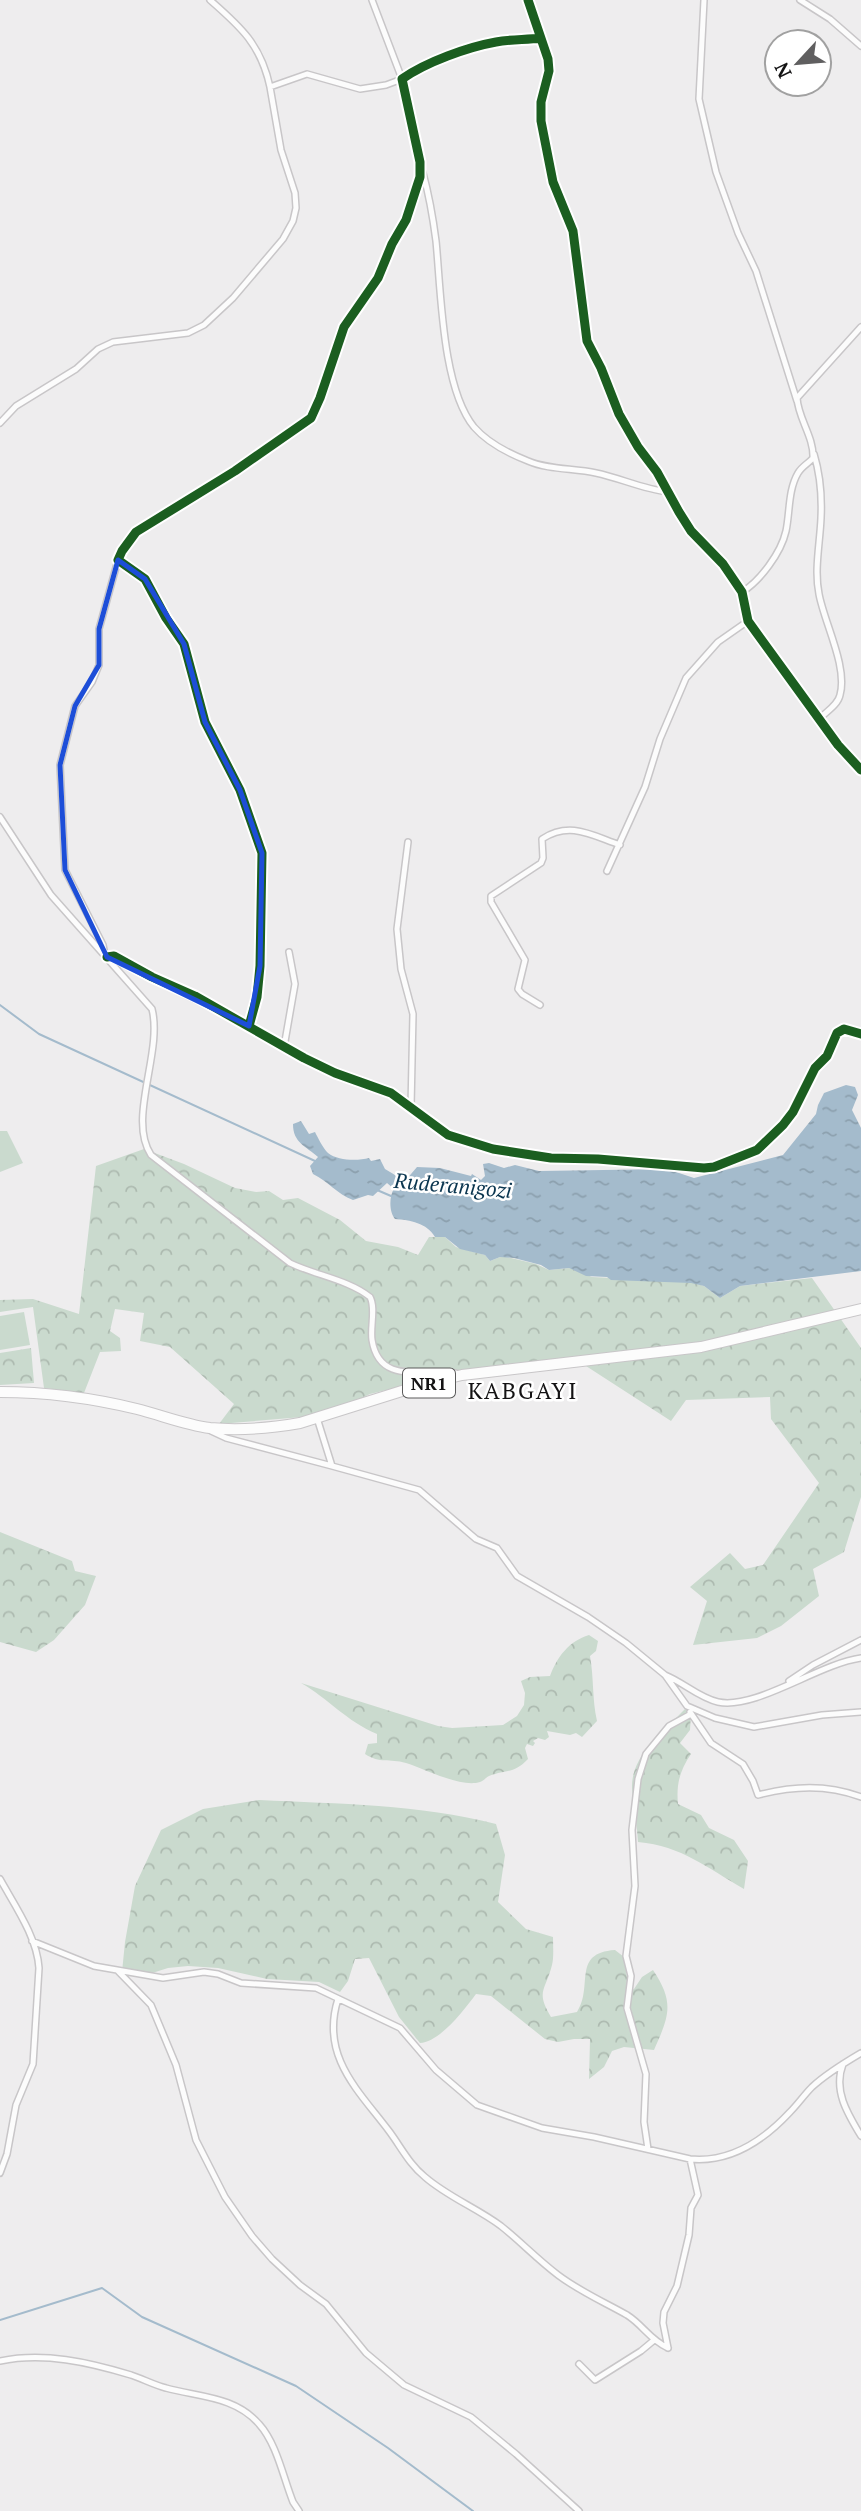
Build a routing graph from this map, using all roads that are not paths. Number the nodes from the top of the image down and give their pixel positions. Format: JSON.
{"nodes":[{"id":1,"x":210,"y":0,"type":"edge"},
{"id":2,"x":372,"y":0,"type":"edge"},
{"id":3,"x":528,"y":0,"type":"edge"},
{"id":4,"x":704,"y":0,"type":"edge"},
{"id":5,"x":800,"y":0,"type":"edge"},
{"id":6,"x":541,"y":38,"type":"junction"},
{"id":7,"x":861,"y":46,"type":"edge"},
{"id":8,"x":402,"y":79,"type":"junction"},
{"id":9,"x":270,"y":87,"type":"junction"},
{"id":10,"x":422,"y":170,"type":"junction"},
{"id":11,"x":861,"y":327,"type":"edge"},
{"id":12,"x":797,"y":401,"type":"junction"},
{"id":13,"x":0,"y":423,"type":"edge"},
{"id":14,"x":814,"y":454,"type":"junction"},
{"id":15,"x":668,"y":492,"type":"junction"},
{"id":16,"x":118,"y":560,"type":"junction"},
{"id":17,"x":742,"y":592,"type":"junction"},
{"id":18,"x":748,"y":621,"type":"junction"},
{"id":19,"x":819,"y":719,"type":"junction"},
{"id":20,"x":861,"y":770,"type":"edge"},
{"id":21,"x":0,"y":817,"type":"edge"},
{"id":22,"x":408,"y":842,"type":"dead end"},
{"id":23,"x":620,"y":845,"type":"junction"},
{"id":24,"x":607,"y":871,"type":"dead end"},
{"id":25,"x":289,"y":953,"type":"dead end"},
{"id":26,"x":106,"y":956,"type":"junction"},
{"id":27,"x":540,"y":1005,"type":"dead end"},
{"id":28,"x":249,"y":1026,"type":"junction"},
{"id":29,"x":861,"y":1034,"type":"edge"},
{"id":30,"x":284,"y":1047,"type":"junction"},
{"id":31,"x":411,"y":1107,"type":"junction"},
{"id":32,"x":861,"y":1309,"type":"edge"},
{"id":33,"x":462,"y":1375,"type":"junction"},
{"id":34,"x":0,"y":1392,"type":"edge"},
{"id":35,"x":317,"y":1418,"type":"junction"},
{"id":36,"x":206,"y":1428,"type":"junction"},
{"id":37,"x":332,"y":1465,"type":"junction"},
{"id":38,"x":861,"y":1640,"type":"edge"},
{"id":39,"x":861,"y":1658,"type":"edge"},
{"id":40,"x":665,"y":1675,"type":"junction"},
{"id":41,"x":784,"y":1686,"type":"junction"},
{"id":42,"x":688,"y":1706,"type":"junction"},
{"id":43,"x":861,"y":1712,"type":"edge"},
{"id":44,"x":691,"y":1714,"type":"junction"},
{"id":45,"x":861,"y":1797,"type":"edge"},
{"id":46,"x":0,"y":1879,"type":"edge"},
{"id":47,"x":32,"y":1941,"type":"junction"},
{"id":48,"x":117,"y":1970,"type":"junction"},
{"id":49,"x":338,"y":2000,"type":"junction"},
{"id":50,"x":861,"y":2053,"type":"edge"},
{"id":51,"x":843,"y":2064,"type":"junction"},
{"id":52,"x":861,"y":2136,"type":"edge"},
{"id":53,"x":649,"y":2149,"type":"junction"},
{"id":54,"x":690,"y":2159,"type":"junction"},
{"id":55,"x":0,"y":2173,"type":"edge"},
{"id":56,"x":653,"y":2341,"type":"junction"},
{"id":57,"x":0,"y":2361,"type":"edge"},
{"id":58,"x":579,"y":2364,"type":"dead end"},
{"id":59,"x":299,"y":2511,"type":"edge"},
{"id":60,"x":579,"y":2511,"type":"edge"}],
"edges":[{"from":1,"to":9,"type":"street"},
{"from":2,"to":8,"type":"street"},
{"from":3,"to":6,"type":"street"},
{"from":4,"to":12,"type":"street"},
{"from":5,"to":7,"type":"street"},
{"from":6,"to":8,"type":"street"},
{"from":6,"to":15,"type":"street"},
{"from":8,"to":9,"type":"street"},
{"from":8,"to":10,"type":"street"},
{"from":9,"to":13,"type":"street"},
{"from":10,"to":15,"type":"street"},
{"from":10,"to":16,"type":"street"},
{"from":11,"to":12,"type":"street"},
{"from":12,"to":14,"type":"street"},
{"from":14,"to":17,"type":"street"},
{"from":14,"to":19,"type":"street"},
{"from":15,"to":17,"type":"street"},
{"from":16,"to":26,"type":"street"},
{"from":16,"to":28,"type":"street"},
{"from":17,"to":18,"type":"street"},
{"from":18,"to":19,"type":"street"},
{"from":18,"to":23,"type":"street"},
{"from":19,"to":20,"type":"street"},
{"from":21,"to":26,"type":"street"},
{"from":22,"to":31,"type":"street"},
{"from":23,"to":24,"type":"street"},
{"from":23,"to":27,"type":"street"},
{"from":25,"to":30,"type":"street"},
{"from":26,"to":28,"type":"street"},
{"from":26,"to":33,"type":"street"},
{"from":28,"to":30,"type":"street"},
{"from":29,"to":31,"type":"street"},
{"from":30,"to":31,"type":"street"},
{"from":32,"to":33,"type":"highway","number":"NR1"},
{"from":33,"to":35,"type":"highway","number":"NR1"},
{"from":34,"to":36,"type":"highway","number":"NR1"},
{"from":35,"to":36,"type":"highway","number":"NR1"},
{"from":35,"to":37,"type":"street"},
{"from":36,"to":37,"type":"street"},
{"from":37,"to":40,"type":"street"},
{"from":38,"to":41,"type":"street"},
{"from":39,"to":41,"type":"street"},
{"from":40,"to":41,"type":"street"},
{"from":40,"to":42,"type":"street"},
{"from":42,"to":43,"type":"street"},
{"from":42,"to":44,"type":"street"},
{"from":44,"to":45,"type":"street"},
{"from":44,"to":53,"type":"street"},
{"from":46,"to":47,"type":"street"},
{"from":47,"to":48,"type":"street"},
{"from":47,"to":55,"type":"street"},
{"from":48,"to":49,"type":"street"},
{"from":48,"to":60,"type":"street"},
{"from":49,"to":53,"type":"street"},
{"from":49,"to":56,"type":"street"},
{"from":50,"to":51,"type":"street"},
{"from":51,"to":52,"type":"street"},
{"from":51,"to":54,"type":"street"},
{"from":53,"to":54,"type":"street"},
{"from":54,"to":56,"type":"street"},
{"from":56,"to":58,"type":"street"},
{"from":57,"to":59,"type":"street"}]}
